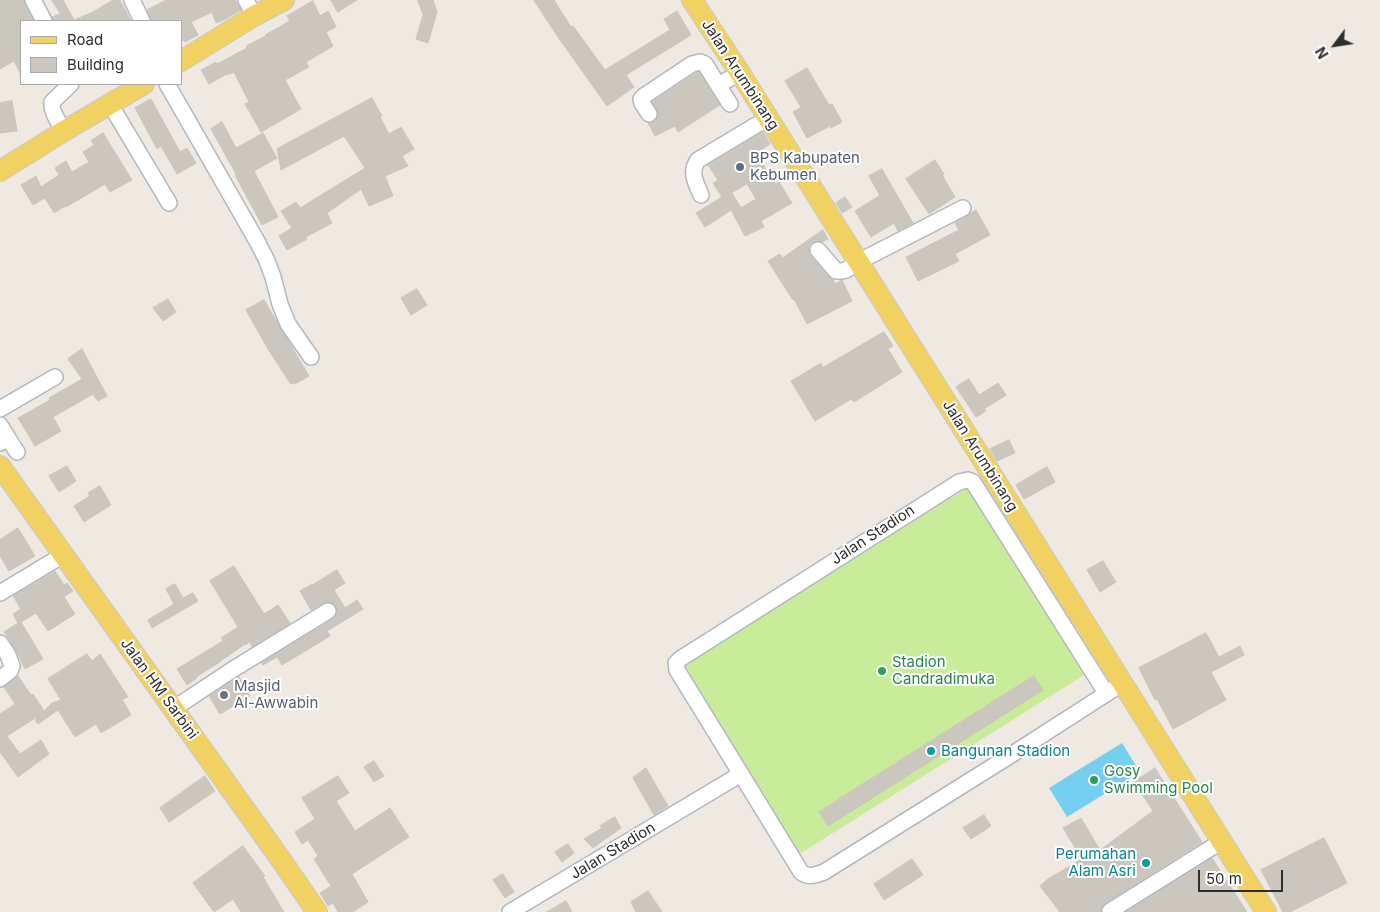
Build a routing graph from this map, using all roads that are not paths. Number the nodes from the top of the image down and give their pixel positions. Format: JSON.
{"nodes":[{"id":1,"x":32,"y":0,"type":"edge"},
{"id":2,"x":132,"y":0,"type":"edge"},
{"id":3,"x":284,"y":0,"type":"edge"},
{"id":4,"x":692,"y":0,"type":"edge"},
{"id":5,"x":250,"y":8,"type":"edge"},
{"id":6,"x":43,"y":20,"type":"edge"},
{"id":7,"x":142,"y":20,"type":"edge"},
{"id":8,"x":182,"y":61,"type":"edge"},
{"id":9,"x":740,"y":73,"type":"junction"},
{"id":10,"x":70,"y":85,"type":"edge"},
{"id":11,"x":142,"y":85,"type":"edge"},
{"id":12,"x":168,"y":85,"type":"edge"},
{"id":13,"x":718,"y":85,"type":"junction"},
{"id":14,"x":110,"y":104,"type":"junction"},
{"id":15,"x":730,"y":104,"type":"dead end"},
{"id":16,"x":649,"y":114,"type":"dead end"},
{"id":17,"x":768,"y":118,"type":"junction"},
{"id":18,"x":64,"y":131,"type":"junction"},
{"id":19,"x":0,"y":171,"type":"edge"},
{"id":20,"x":701,"y":195,"type":"dead end"},
{"id":21,"x":169,"y":203,"type":"dead end"},
{"id":22,"x":963,"y":208,"type":"dead end"},
{"id":23,"x":818,"y":250,"type":"dead end"},
{"id":24,"x":858,"y":262,"type":"junction"},
{"id":25,"x":311,"y":357,"type":"dead end"},
{"id":26,"x":55,"y":378,"type":"dead end"},
{"id":27,"x":0,"y":409,"type":"edge"},
{"id":28,"x":0,"y":425,"type":"edge"},
{"id":29,"x":4,"y":441,"type":"edge"},
{"id":30,"x":17,"y":452,"type":"dead end"},
{"id":31,"x":0,"y":466,"type":"edge"},
{"id":32,"x":63,"y":554,"type":"junction"},
{"id":33,"x":0,"y":593,"type":"edge"},
{"id":34,"x":328,"y":611,"type":"dead end"},
{"id":35,"x":0,"y":643,"type":"edge"},
{"id":36,"x":0,"y":679,"type":"edge"},
{"id":37,"x":1114,"y":688,"type":"junction"},
{"id":38,"x":173,"y":709,"type":"junction"},
{"id":39,"x":741,"y":774,"type":"junction"},
{"id":40,"x":1222,"y":841,"type":"junction"},
{"id":41,"x":1110,"y":911,"type":"dead end"},
{"id":42,"x":317,"y":912,"type":"edge"},
{"id":43,"x":510,"y":912,"type":"edge"},
{"id":44,"x":1266,"y":912,"type":"edge"}],
"edges":[{"from":1,"to":6,"type":"street"},
{"from":2,"to":7,"type":"street"},
{"from":3,"to":5,"type":"main road"},
{"from":4,"to":9,"type":"main road","name":"Jalan Arumbinang"},
{"from":5,"to":8,"type":"main road"},
{"from":9,"to":13,"type":"street"},
{"from":9,"to":17,"type":"main road","name":"Jalan Arumbinang"},
{"from":10,"to":18,"type":"street"},
{"from":11,"to":14,"type":"main road"},
{"from":12,"to":25,"type":"street"},
{"from":13,"to":15,"type":"street"},
{"from":13,"to":16,"type":"street"},
{"from":14,"to":18,"type":"main road"},
{"from":14,"to":21,"type":"street"},
{"from":17,"to":20,"type":"street"},
{"from":17,"to":24,"type":"main road","name":"Jalan Arumbinang"},
{"from":18,"to":19,"type":"main road"},
{"from":22,"to":24,"type":"street"},
{"from":23,"to":24,"type":"street"},
{"from":24,"to":37,"type":"main road","name":"Jalan Arumbinang"},
{"from":26,"to":27,"type":"street"},
{"from":28,"to":29,"type":"street"},
{"from":29,"to":30,"type":"street"},
{"from":31,"to":32,"type":"main road","name":"Jalan HM Sarbini"},
{"from":32,"to":33,"type":"street"},
{"from":32,"to":38,"type":"main road","name":"Jalan HM Sarbini"},
{"from":34,"to":38,"type":"street"},
{"from":35,"to":36,"type":"street"},
{"from":37,"to":39,"type":"street","name":"Jalan Stadion"},
{"from":37,"to":39,"type":"street","name":"Jalan Stadion"},
{"from":37,"to":40,"type":"main road","name":"Jalan Arumbinang"},
{"from":38,"to":42,"type":"main road","name":"Jalan HM Sarbini"},
{"from":39,"to":43,"type":"street","name":"Jalan Stadion"},
{"from":40,"to":41,"type":"street"},
{"from":40,"to":44,"type":"main road","name":"Jalan Arumbinang"}]}
